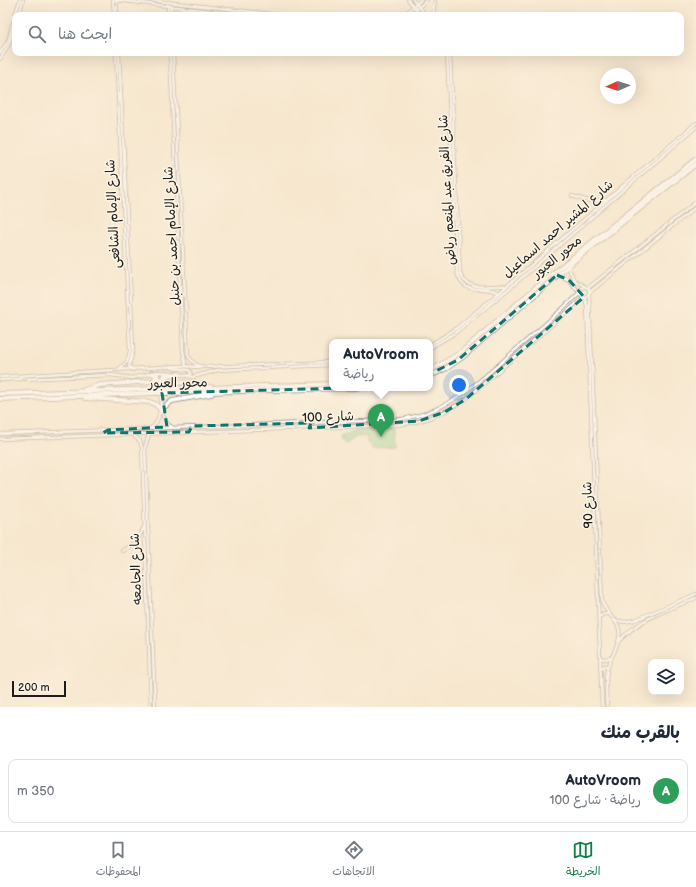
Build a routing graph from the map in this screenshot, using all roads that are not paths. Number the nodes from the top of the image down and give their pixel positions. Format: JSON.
{"nodes":[{"id":1,"x":20,"y":0,"type":"edge"},
{"id":2,"x":24,"y":0,"type":"edge"},
{"id":3,"x":115,"y":0,"type":"edge"},
{"id":4,"x":148,"y":0,"type":"edge"},
{"id":5,"x":408,"y":0,"type":"edge"},
{"id":6,"x":413,"y":0,"type":"edge"},
{"id":7,"x":421,"y":0,"type":"edge"},
{"id":8,"x":427,"y":0,"type":"edge"},
{"id":9,"x":435,"y":0,"type":"edge"},
{"id":10,"x":169,"y":2,"type":"junction"},
{"id":11,"x":415,"y":5,"type":"junction"},
{"id":12,"x":170,"y":6,"type":"junction"},
{"id":13,"x":418,"y":8,"type":"junction"},
{"id":14,"x":16,"y":12,"type":"edge"},
{"id":15,"x":20,"y":12,"type":"edge"},
{"id":16,"x":114,"y":12,"type":"edge"},
{"id":17,"x":117,"y":12,"type":"edge"},
{"id":18,"x":169,"y":12,"type":"edge"},
{"id":19,"x":171,"y":12,"type":"edge"},
{"id":20,"x":222,"y":12,"type":"edge"},
{"id":21,"x":255,"y":12,"type":"edge"},
{"id":22,"x":407,"y":12,"type":"edge"},
{"id":23,"x":413,"y":12,"type":"edge"},
{"id":24,"x":420,"y":12,"type":"edge"},
{"id":25,"x":423,"y":12,"type":"edge"},
{"id":26,"x":433,"y":12,"type":"edge"},
{"id":27,"x":12,"y":31,"type":"edge"},
{"id":28,"x":12,"y":32,"type":"edge"},
{"id":29,"x":0,"y":53,"type":"edge"},
{"id":30,"x":116,"y":56,"type":"edge"},
{"id":31,"x":119,"y":56,"type":"edge"},
{"id":32,"x":170,"y":56,"type":"edge"},
{"id":33,"x":173,"y":56,"type":"edge"},
{"id":34,"x":447,"y":56,"type":"edge"},
{"id":35,"x":450,"y":56,"type":"edge"},
{"id":36,"x":0,"y":58,"type":"edge"},
{"id":37,"x":175,"y":120,"type":"junction"},
{"id":38,"x":696,"y":123,"type":"edge"},
{"id":39,"x":696,"y":127,"type":"edge"},
{"id":40,"x":696,"y":159,"type":"edge"},
{"id":41,"x":696,"y":164,"type":"edge"},
{"id":42,"x":572,"y":196,"type":"dead end"},
{"id":43,"x":608,"y":199,"type":"junction"},
{"id":44,"x":696,"y":202,"type":"edge"},
{"id":45,"x":696,"y":207,"type":"edge"},
{"id":46,"x":568,"y":266,"type":"junction"},
{"id":47,"x":557,"y":275,"type":"junction"},
{"id":48,"x":507,"y":286,"type":"junction"},
{"id":49,"x":584,"y":287,"type":"junction"},
{"id":50,"x":474,"y":288,"type":"junction"},
{"id":51,"x":588,"y":288,"type":"junction"},
{"id":52,"x":579,"y":292,"type":"junction"},
{"id":53,"x":499,"y":293,"type":"junction"},
{"id":54,"x":590,"y":293,"type":"junction"},
{"id":55,"x":584,"y":297,"type":"junction"},
{"id":56,"x":589,"y":306,"type":"junction"},
{"id":57,"x":433,"y":342,"type":"edge"},
{"id":58,"x":433,"y":346,"type":"edge"},
{"id":59,"x":187,"y":358,"type":"junction"},
{"id":60,"x":501,"y":362,"type":"junction"},
{"id":61,"x":329,"y":363,"type":"edge"},
{"id":62,"x":329,"y":363,"type":"edge"},
{"id":63,"x":186,"y":366,"type":"junction"},
{"id":64,"x":171,"y":367,"type":"junction"},
{"id":65,"x":202,"y":367,"type":"junction"},
{"id":66,"x":504,"y":367,"type":"junction"},
{"id":67,"x":140,"y":369,"type":"junction"},
{"id":68,"x":118,"y":370,"type":"junction"},
{"id":69,"x":132,"y":370,"type":"junction"},
{"id":70,"x":433,"y":370,"type":"edge"},
{"id":71,"x":158,"y":372,"type":"junction"},
{"id":72,"x":106,"y":373,"type":"junction"},
{"id":73,"x":152,"y":373,"type":"junction"},
{"id":74,"x":179,"y":374,"type":"junction"},
{"id":75,"x":433,"y":374,"type":"edge"},
{"id":76,"x":487,"y":374,"type":"junction"},
{"id":77,"x":119,"y":375,"type":"junction"},
{"id":78,"x":187,"y":376,"type":"junction"},
{"id":79,"x":142,"y":377,"type":"junction"},
{"id":80,"x":0,"y":378,"type":"edge"},
{"id":81,"x":490,"y":379,"type":"junction"},
{"id":82,"x":329,"y":384,"type":"edge"},
{"id":83,"x":329,"y":388,"type":"edge"},
{"id":84,"x":213,"y":390,"type":"junction"},
{"id":85,"x":0,"y":394,"type":"edge"},
{"id":86,"x":81,"y":394,"type":"junction"},
{"id":87,"x":0,"y":399,"type":"edge"},
{"id":88,"x":161,"y":409,"type":"junction"},
{"id":89,"x":159,"y":420,"type":"junction"},
{"id":90,"x":164,"y":420,"type":"junction"},
{"id":91,"x":309,"y":423,"type":"junction"},
{"id":92,"x":288,"y":424,"type":"junction"},
{"id":93,"x":250,"y":425,"type":"junction"},
{"id":94,"x":254,"y":425,"type":"junction"},
{"id":95,"x":189,"y":426,"type":"junction"},
{"id":96,"x":172,"y":427,"type":"junction"},
{"id":97,"x":150,"y":428,"type":"junction"},
{"id":98,"x":309,"y":428,"type":"junction"},
{"id":99,"x":289,"y":429,"type":"junction"},
{"id":100,"x":104,"y":430,"type":"junction"},
{"id":101,"x":250,"y":430,"type":"junction"},
{"id":102,"x":255,"y":430,"type":"junction"},
{"id":103,"x":189,"y":432,"type":"junction"},
{"id":104,"x":0,"y":434,"type":"edge"},
{"id":105,"x":133,"y":434,"type":"junction"},
{"id":106,"x":149,"y":434,"type":"junction"},
{"id":107,"x":104,"y":436,"type":"junction"},
{"id":108,"x":0,"y":439,"type":"edge"},
{"id":109,"x":144,"y":458,"type":"junction"},
{"id":110,"x":145,"y":523,"type":"junction"},
{"id":111,"x":122,"y":551,"type":"dead end"},
{"id":112,"x":696,"y":594,"type":"edge"},
{"id":113,"x":696,"y":598,"type":"edge"},
{"id":114,"x":603,"y":605,"type":"junction"},
{"id":115,"x":598,"y":608,"type":"junction"},
{"id":116,"x":609,"y":614,"type":"junction"},
{"id":117,"x":598,"y":617,"type":"junction"},
{"id":118,"x":614,"y":620,"type":"junction"},
{"id":119,"x":617,"y":643,"type":"junction"},
{"id":120,"x":151,"y":644,"type":"junction"},
{"id":121,"x":611,"y":657,"type":"junction"},
{"id":122,"x":600,"y":658,"type":"junction"},
{"id":123,"x":608,"y":666,"type":"junction"},
{"id":124,"x":600,"y":669,"type":"junction"},
{"id":125,"x":151,"y":707,"type":"edge"},
{"id":126,"x":155,"y":707,"type":"edge"},
{"id":127,"x":602,"y":707,"type":"edge"},
{"id":128,"x":607,"y":707,"type":"edge"}],
"edges":[{"from":1,"to":14,"type":"street"},
{"from":2,"to":15,"type":"street"},
{"from":3,"to":12,"type":"street"},
{"from":3,"to":16,"type":"street"},
{"from":3,"to":17,"type":"street"},
{"from":4,"to":10,"type":"street"},
{"from":5,"to":11,"type":"street"},
{"from":6,"to":11,"type":"street"},
{"from":7,"to":11,"type":"street"},
{"from":8,"to":13,"type":"street"},
{"from":9,"to":26,"type":"street"},
{"from":10,"to":12,"type":"street"},
{"from":10,"to":21,"type":"street"},
{"from":11,"to":13,"type":"street"},
{"from":11,"to":22,"type":"street"},
{"from":12,"to":18,"type":"street"},
{"from":12,"to":19,"type":"street"},
{"from":12,"to":20,"type":"street"},
{"from":13,"to":23,"type":"street"},
{"from":13,"to":24,"type":"street"},
{"from":13,"to":25,"type":"street"},
{"from":27,"to":29,"type":"street"},
{"from":28,"to":36,"type":"street"},
{"from":30,"to":68,"type":"street","name":"شارع الإمام الشافعى"},
{"from":31,"to":69,"type":"street","name":"شارع الإمام الشافعى"},
{"from":32,"to":37,"type":"street","name":"شارع الإمام احمد بن حنبل"},
{"from":33,"to":37,"type":"street","name":"شارع الإمام احمد بن حنبل"},
{"from":34,"to":50,"type":"street","name":"شارع الفريق عبد المنعم رياض"},
{"from":35,"to":50,"type":"street","name":"شارع الفريق عبد المنعم رياض"},
{"from":37,"to":59,"type":"street","name":"شارع الإمام احمد بن حنبل"},
{"from":38,"to":43,"type":"street","name":"شارع المشير احمد اسماعيل"},
{"from":39,"to":58,"type":"street","name":"شارع المشير احمد اسماعيل"},
{"from":40,"to":70,"type":"highway","name":"محور العبور"},
{"from":41,"to":46,"type":"highway","name":"محور العبور"},
{"from":42,"to":43,"type":"street"},
{"from":43,"to":48,"type":"street","name":"شارع المشير احمد اسماعيل"},
{"from":44,"to":51,"type":"street"},
{"from":45,"to":54,"type":"street"},
{"from":46,"to":47,"type":"highway","name":"محور العبور"},
{"from":46,"to":49,"type":"street"},
{"from":47,"to":52,"type":"street"},
{"from":47,"to":75,"type":"highway","name":"محور العبور"},
{"from":48,"to":50,"type":"street"},
{"from":48,"to":53,"type":"street","name":"شارع المشير احمد اسماعيل"},
{"from":49,"to":51,"type":"street"},
{"from":49,"to":52,"type":"street","name":"شارع 100"},
{"from":50,"to":53,"type":"street"},
{"from":51,"to":54,"type":"street","name":"شارع 90"},
{"from":52,"to":55,"type":"street"},
{"from":52,"to":60,"type":"street","name":"شارع 100"},
{"from":53,"to":57,"type":"street","name":"شارع المشير احمد اسماعيل"},
{"from":54,"to":55,"type":"street","name":"شارع 100"},
{"from":54,"to":56,"type":"street","name":"شارع 90"},
{"from":55,"to":56,"type":"street","name":"شارع 90"},
{"from":55,"to":66,"type":"street","name":"شارع 100"},
{"from":56,"to":114,"type":"street","name":"شارع 90"},
{"from":56,"to":115,"type":"street","name":"شارع 90"},
{"from":59,"to":63,"type":"street","name":"شارع الإمام احمد بن حنبل"},
{"from":59,"to":65,"type":"street"},
{"from":60,"to":66,"type":"street"},
{"from":60,"to":76,"type":"street","name":"شارع 100"},
{"from":61,"to":65,"type":"street"},
{"from":62,"to":78,"type":"street"},
{"from":63,"to":64,"type":"street"},
{"from":63,"to":65,"type":"street"},
{"from":64,"to":67,"type":"street"},
{"from":64,"to":78,"type":"street"},
{"from":66,"to":81,"type":"street","name":"شارع 100"},
{"from":67,"to":69,"type":"street"},
{"from":67,"to":79,"type":"street"},
{"from":68,"to":69,"type":"street"},
{"from":68,"to":72,"type":"street"},
{"from":68,"to":77,"type":"street"},
{"from":71,"to":73,"type":"street"},
{"from":71,"to":74,"type":"street"},
{"from":71,"to":88,"type":"street"},
{"from":72,"to":77,"type":"street"},
{"from":72,"to":80,"type":"street"},
{"from":73,"to":79,"type":"street"},
{"from":73,"to":86,"type":"highway"},
{"from":74,"to":78,"type":"street"},
{"from":74,"to":84,"type":"highway"},
{"from":74,"to":88,"type":"street"},
{"from":76,"to":81,"type":"street"},
{"from":76,"to":91,"type":"street","name":"شارع 100"},
{"from":77,"to":79,"type":"street"},
{"from":81,"to":98,"type":"street","name":"شارع 100"},
{"from":82,"to":84,"type":"highway","name":"محور العبور"},
{"from":83,"to":84,"type":"highway","name":"محور العبور"},
{"from":84,"to":86,"type":"highway","name":"محور العبور","bridge":true},
{"from":84,"to":88,"type":"highway"},
{"from":85,"to":86,"type":"highway","name":"محور العبور"},
{"from":86,"to":87,"type":"highway","name":"محور العبور"},
{"from":86,"to":88,"type":"highway"},
{"from":88,"to":89,"type":"street"},
{"from":88,"to":90,"type":"street"},
{"from":89,"to":90,"type":"street"},
{"from":89,"to":97,"type":"street"},
{"from":90,"to":96,"type":"street"},
{"from":91,"to":92,"type":"street","name":"شارع 100"},
{"from":91,"to":98,"type":"street"},
{"from":92,"to":94,"type":"street","name":"شارع 100"},
{"from":92,"to":99,"type":"street"},
{"from":93,"to":94,"type":"street","name":"شارع 100"},
{"from":93,"to":95,"type":"street","name":"شارع 100"},
{"from":93,"to":101,"type":"street"},
{"from":94,"to":102,"type":"street"},
{"from":95,"to":96,"type":"street","name":"شارع 100"},
{"from":95,"to":103,"type":"street"},
{"from":96,"to":97,"type":"street","name":"شارع 100"},
{"from":97,"to":100,"type":"street","name":"شارع 100"},
{"from":98,"to":99,"type":"street","name":"شارع 100"},
{"from":99,"to":102,"type":"street","name":"شارع 100"},
{"from":100,"to":104,"type":"street","name":"شارع 100"},
{"from":100,"to":107,"type":"street"},
{"from":101,"to":102,"type":"street","name":"شارع 100"},
{"from":101,"to":103,"type":"street","name":"شارع 100"},
{"from":103,"to":106,"type":"street","name":"شارع 100"},
{"from":105,"to":106,"type":"street","name":"شارع 100"},
{"from":105,"to":107,"type":"street","name":"شارع 100"},
{"from":105,"to":109,"type":"street","name":"شارع الجامعه"},
{"from":106,"to":109,"type":"street","name":"شارع الجامعه"},
{"from":107,"to":108,"type":"street","name":"شارع 100"},
{"from":109,"to":110,"type":"street","name":"شارع الجامعه"},
{"from":109,"to":120,"type":"street","name":"شارع الجامعه"},
{"from":110,"to":111,"type":"street"},
{"from":110,"to":120,"type":"street","name":"شارع الجامعه"},
{"from":112,"to":118,"type":"street"},
{"from":113,"to":119,"type":"street"},
{"from":114,"to":115,"type":"street"},
{"from":114,"to":116,"type":"street"},
{"from":115,"to":117,"type":"street","name":"شارع 90"},
{"from":116,"to":117,"type":"street"},
{"from":116,"to":118,"type":"street"},
{"from":117,"to":122,"type":"street","name":"شارع 90"},
{"from":118,"to":119,"type":"street"},
{"from":119,"to":121,"type":"street"},
{"from":120,"to":125,"type":"street","name":"شارع الجامعه"},
{"from":120,"to":126,"type":"street","name":"شارع الجامعه"},
{"from":121,"to":122,"type":"street"},
{"from":121,"to":123,"type":"street"},
{"from":122,"to":124,"type":"street","name":"شارع 90"},
{"from":123,"to":124,"type":"street"},
{"from":123,"to":128,"type":"street"},
{"from":124,"to":127,"type":"street","name":"شارع 90"}]}
